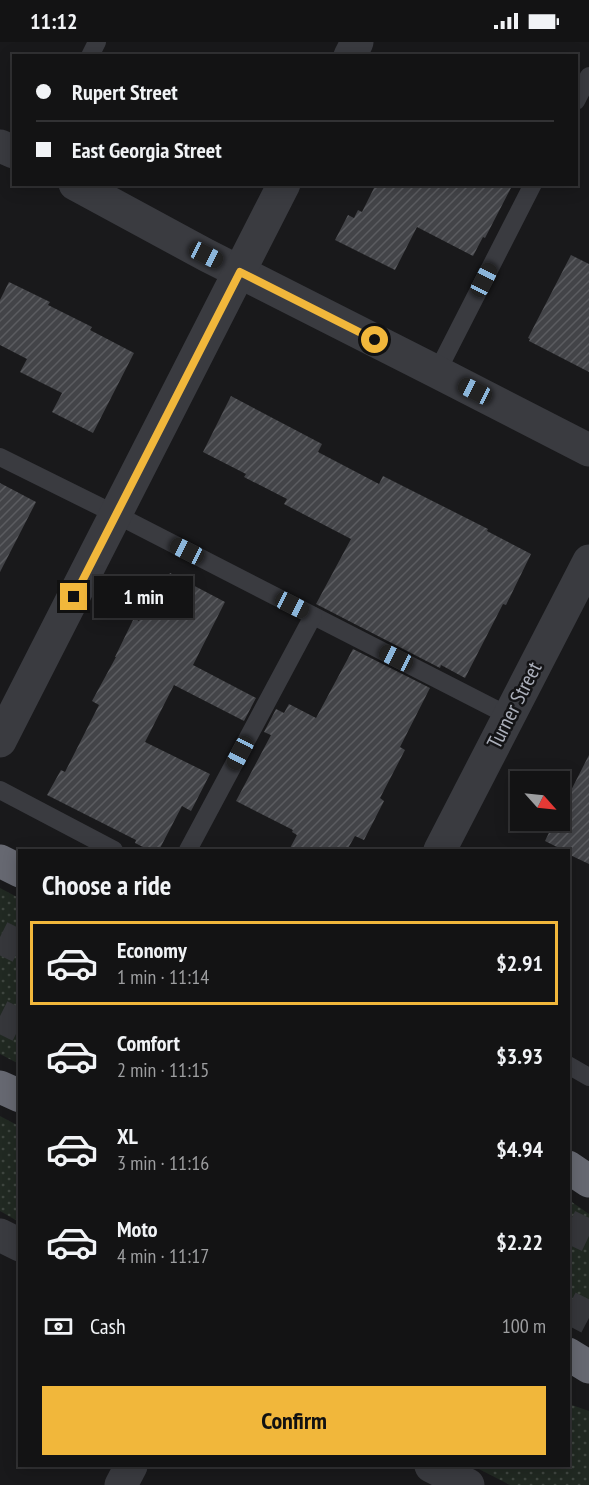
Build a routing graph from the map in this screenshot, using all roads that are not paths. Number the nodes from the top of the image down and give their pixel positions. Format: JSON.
{"nodes":[{"id":1,"x":589,"y":76,"type":"edge"},
{"id":2,"x":578,"y":97,"type":"edge"},
{"id":3,"x":79,"y":186,"type":"edge"},
{"id":4,"x":283,"y":186,"type":"edge"},
{"id":5,"x":532,"y":186,"type":"edge"},
{"id":6,"x":240,"y":272,"type":"junction"},
{"id":7,"x":437,"y":372,"type":"junction"},
{"id":8,"x":589,"y":450,"type":"edge"},
{"id":9,"x":0,"y":457,"type":"edge"},
{"id":10,"x":115,"y":514,"type":"junction"},
{"id":11,"x":589,"y":561,"type":"edge"},
{"id":12,"x":313,"y":616,"type":"junction"},
{"id":13,"x":509,"y":716,"type":"junction"},
{"id":14,"x":0,"y":741,"type":"edge"},
{"id":15,"x":0,"y":790,"type":"edge"},
{"id":16,"x":112,"y":849,"type":"edge"},
{"id":17,"x":189,"y":849,"type":"edge"},
{"id":18,"x":441,"y":849,"type":"edge"},
{"id":19,"x":0,"y":861,"type":"edge"},
{"id":20,"x":18,"y":870,"type":"edge"},
{"id":21,"x":570,"y":1066,"type":"edge"},
{"id":22,"x":589,"y":1077,"type":"edge"},
{"id":23,"x":0,"y":1087,"type":"edge"},
{"id":24,"x":18,"y":1095,"type":"edge"},
{"id":25,"x":570,"y":1168,"type":"edge"},
{"id":26,"x":589,"y":1181,"type":"edge"},
{"id":27,"x":0,"y":1235,"type":"edge"},
{"id":28,"x":18,"y":1244,"type":"edge"},
{"id":29,"x":570,"y":1349,"type":"edge"},
{"id":30,"x":589,"y":1351,"type":"edge"},
{"id":31,"x":570,"y":1355,"type":"edge"},
{"id":32,"x":589,"y":1367,"type":"edge"},
{"id":33,"x":130,"y":1467,"type":"edge"},
{"id":34,"x":433,"y":1467,"type":"edge"},
{"id":35,"x":121,"y":1485,"type":"edge"},
{"id":36,"x":468,"y":1485,"type":"edge"}],
"edges":[{"from":1,"to":2,"type":"lane"},
{"from":3,"to":6,"type":"street"},
{"from":4,"to":6,"type":"street"},
{"from":5,"to":7,"type":"lane"},
{"from":6,"to":7,"type":"street"},
{"from":6,"to":10,"type":"street"},
{"from":7,"to":8,"type":"street"},
{"from":9,"to":10,"type":"lane"},
{"from":10,"to":12,"type":"lane"},
{"from":10,"to":14,"type":"street"},
{"from":11,"to":13,"type":"street","name":"Turner Street"},
{"from":12,"to":13,"type":"lane"},
{"from":12,"to":17,"type":"lane"},
{"from":13,"to":18,"type":"street","name":"Turner Street"},
{"from":15,"to":16,"type":"lane"},
{"from":19,"to":20,"type":"highway"},
{"from":21,"to":22,"type":"lane"},
{"from":23,"to":24,"type":"highway"},
{"from":25,"to":26,"type":"highway"},
{"from":27,"to":28,"type":"street"},
{"from":29,"to":30,"type":"highway"},
{"from":31,"to":32,"type":"highway"},
{"from":33,"to":35,"type":"street"},
{"from":34,"to":36,"type":"street"}]}
